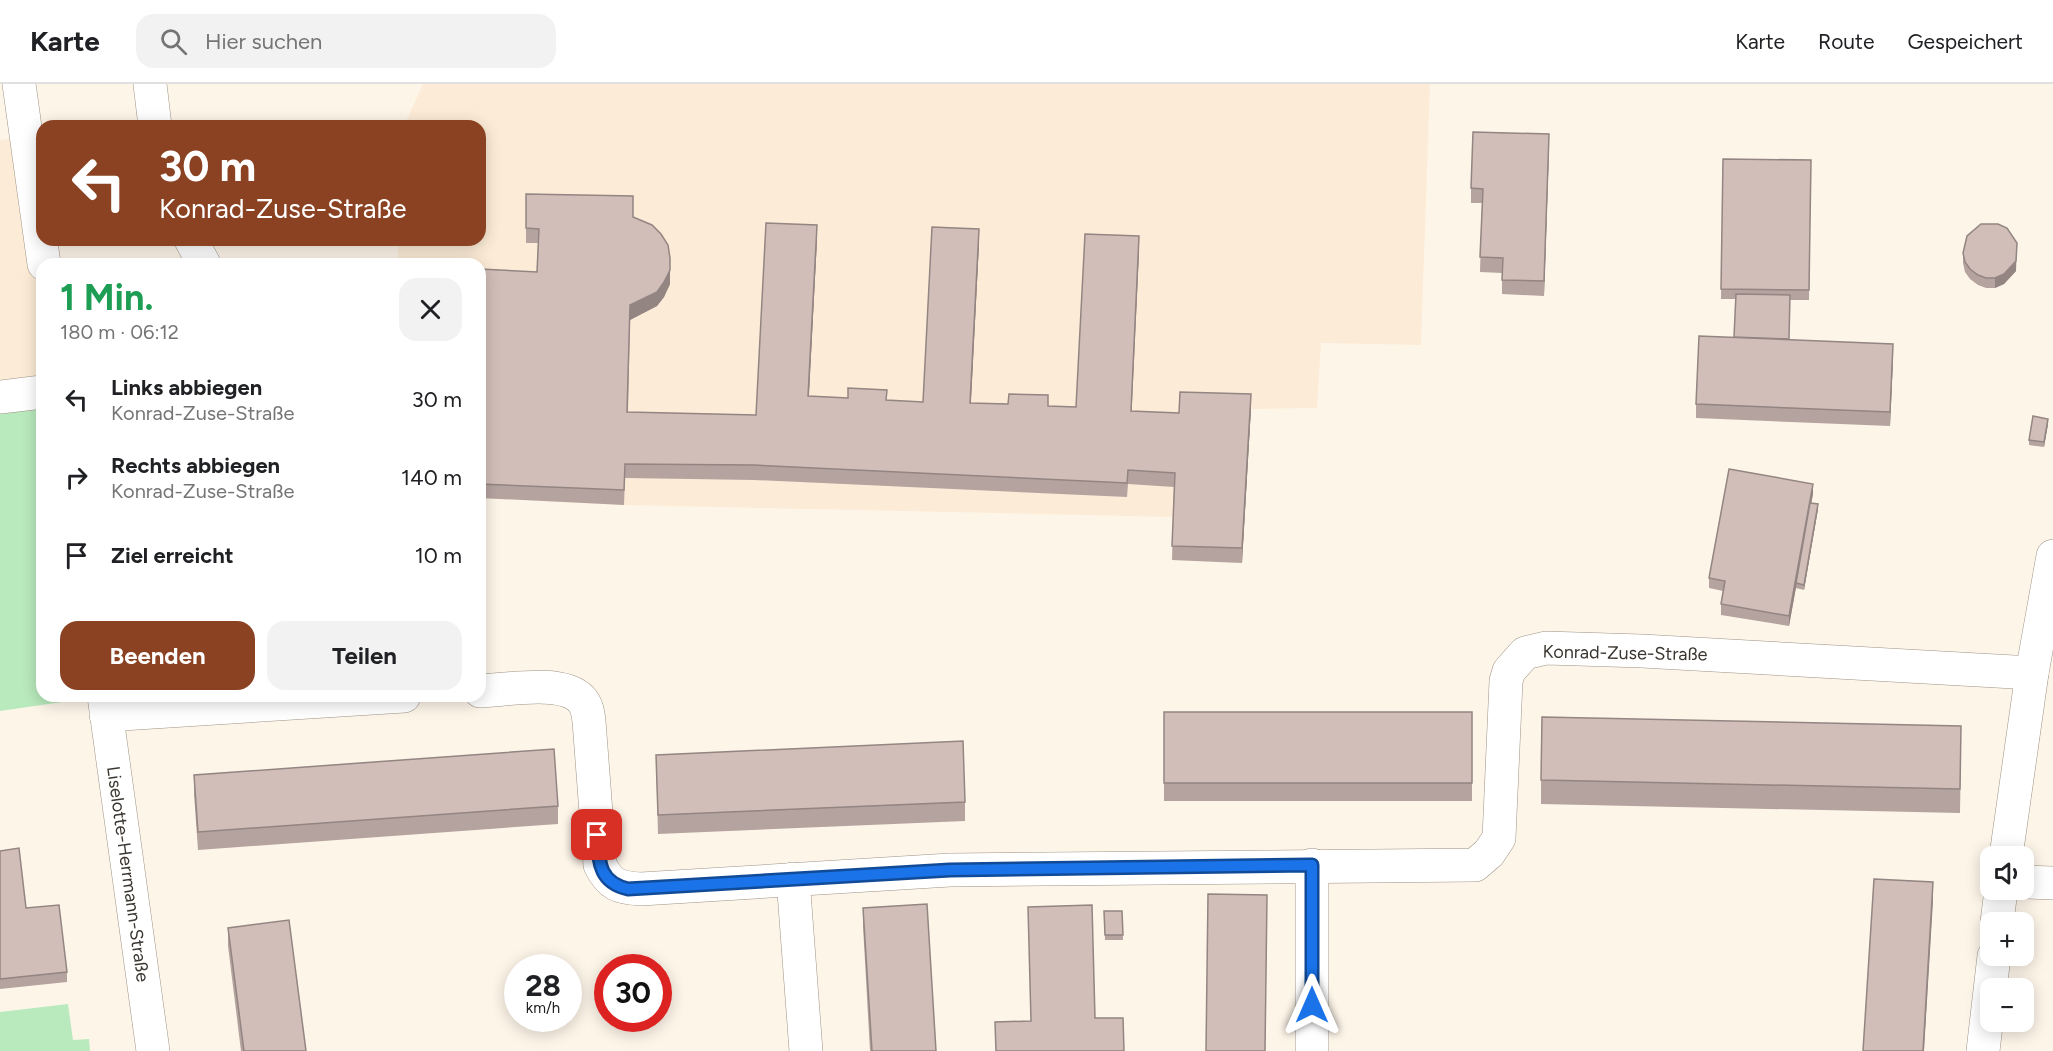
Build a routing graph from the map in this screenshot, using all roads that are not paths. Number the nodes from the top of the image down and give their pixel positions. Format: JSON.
{"nodes":[{"id":1,"x":19,"y":84,"type":"edge"},
{"id":2,"x":150,"y":84,"type":"edge"},
{"id":3,"x":154,"y":120,"type":"edge"},
{"id":4,"x":13,"y":138,"type":"edge"},
{"id":5,"x":36,"y":231,"type":"edge"},
{"id":6,"x":36,"y":393,"type":"edge"},
{"id":7,"x":0,"y":397,"type":"edge"},
{"id":8,"x":2053,"y":556,"type":"edge"},
{"id":9,"x":2032,"y":673,"type":"junction"},
{"id":10,"x":486,"y":691,"type":"edge"},
{"id":11,"x":205,"y":702,"type":"edge"},
{"id":12,"x":105,"y":705,"type":"edge"},
{"id":13,"x":2007,"y":846,"type":"edge"},
{"id":14,"x":1312,"y":865,"type":"junction"},
{"id":15,"x":793,"y":879,"type":"junction"},
{"id":16,"x":2034,"y":882,"type":"edge"},
{"id":17,"x":2053,"y":882,"type":"edge"},
{"id":18,"x":1993,"y":966,"type":"edge"},
{"id":19,"x":153,"y":1051,"type":"edge"},
{"id":20,"x":806,"y":1051,"type":"edge"},
{"id":21,"x":1312,"y":1051,"type":"edge"},
{"id":22,"x":1983,"y":1051,"type":"edge"}],
"edges":[{"from":1,"to":4,"type":"street"},
{"from":2,"to":3,"type":"street"},
{"from":4,"to":5,"type":"street"},
{"from":6,"to":7,"type":"street"},
{"from":8,"to":9,"type":"street"},
{"from":9,"to":13,"type":"street"},
{"from":9,"to":14,"type":"street","name":"Konrad-Zuse-Straße"},
{"from":10,"to":15,"type":"street","name":"Konrad-Zuse-Straße"},
{"from":11,"to":12,"type":"street"},
{"from":12,"to":19,"type":"street","name":"Liselotte-Herrmann-Straße"},
{"from":14,"to":15,"type":"street","name":"Konrad-Zuse-Straße"},
{"from":14,"to":21,"type":"street"},
{"from":15,"to":20,"type":"street"},
{"from":16,"to":17,"type":"street"},
{"from":18,"to":22,"type":"street"}]}
